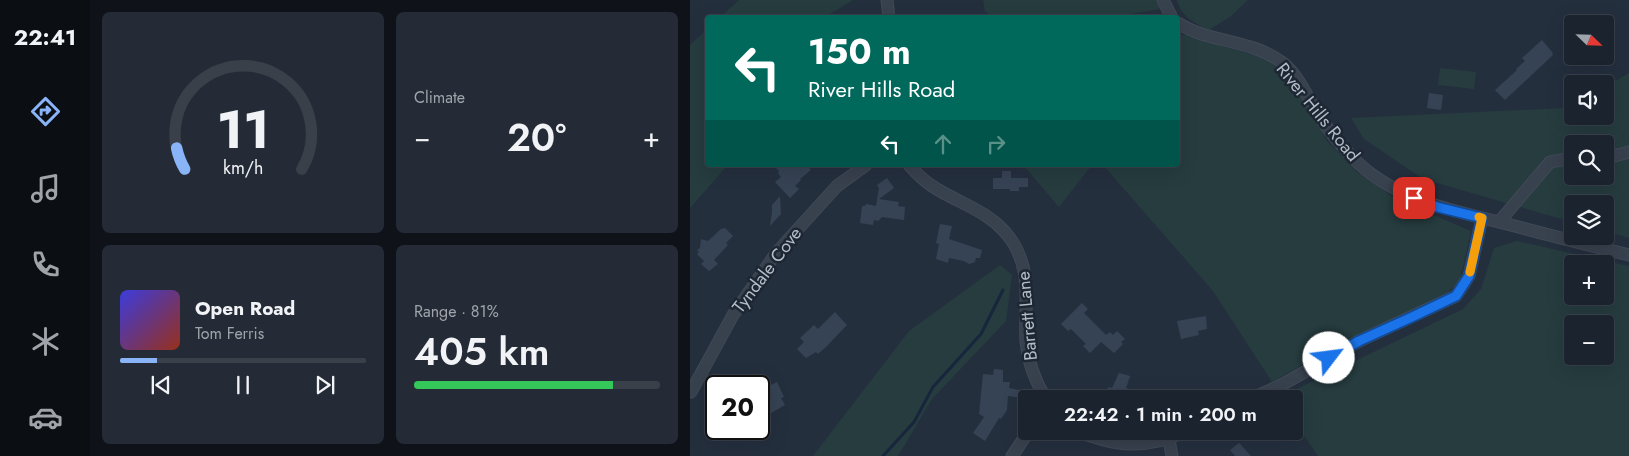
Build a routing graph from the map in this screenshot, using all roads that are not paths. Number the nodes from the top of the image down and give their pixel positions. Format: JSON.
{"nodes":[{"id":1,"x":887,"y":0,"type":"edge"},
{"id":2,"x":1162,"y":0,"type":"edge"},
{"id":3,"x":889,"y":15,"type":"edge"},
{"id":4,"x":1170,"y":15,"type":"edge"},
{"id":5,"x":1180,"y":24,"type":"edge"},
{"id":6,"x":1629,"y":152,"type":"edge"},
{"id":7,"x":1614,"y":156,"type":"edge"},
{"id":8,"x":1564,"y":159,"type":"edge"},
{"id":9,"x":863,"y":167,"type":"edge"},
{"id":10,"x":911,"y":167,"type":"edge"},
{"id":11,"x":1482,"y":218,"type":"junction"},
{"id":12,"x":1499,"y":222,"type":"junction"},
{"id":13,"x":1629,"y":255,"type":"edge"},
{"id":14,"x":1041,"y":390,"type":"edge"},
{"id":15,"x":1268,"y":390,"type":"edge"},
{"id":16,"x":691,"y":392,"type":"edge"},
{"id":17,"x":1023,"y":440,"type":"edge"},
{"id":18,"x":1103,"y":440,"type":"edge"},
{"id":19,"x":1169,"y":440,"type":"joint"},
{"id":20,"x":1012,"y":456,"type":"edge"},
{"id":21,"x":1172,"y":456,"type":"edge"}],
"edges":[{"from":1,"to":3,"type":"street"},
{"from":2,"to":4,"type":"street"},
{"from":5,"to":11,"type":"street","name":"River Hills Road"},
{"from":6,"to":7,"type":"street"},
{"from":8,"to":12,"type":"street"},
{"from":9,"to":16,"type":"street","name":"Tyndale Cove"},
{"from":10,"to":14,"type":"street","name":"Barrett Lane"},
{"from":11,"to":12,"type":"street","name":"River Hills Road"},
{"from":11,"to":15,"type":"street"},
{"from":12,"to":13,"type":"street","name":"River Hills Road"},
{"from":17,"to":20,"type":"street"},
{"from":18,"to":19,"type":"street"},
{"from":19,"to":21,"type":"street"}]}
